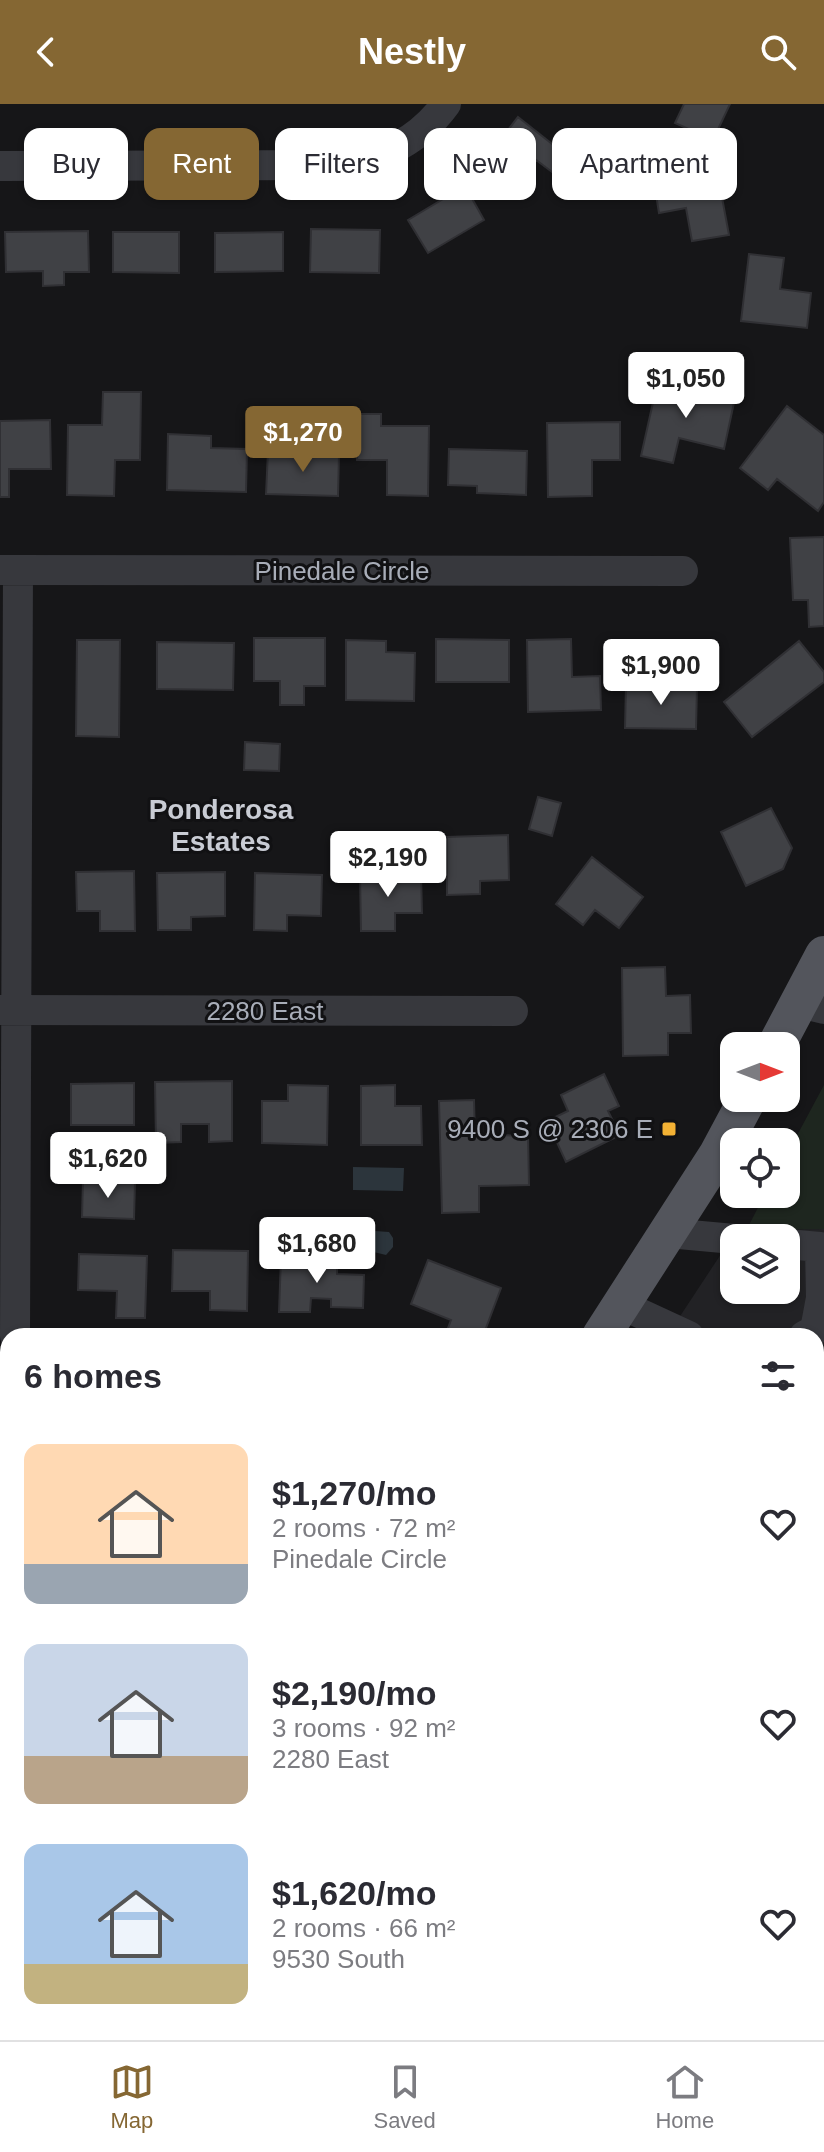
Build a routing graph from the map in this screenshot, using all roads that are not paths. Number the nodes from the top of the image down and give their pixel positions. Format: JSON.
{"nodes":[{"id":1,"x":446,"y":104,"type":"edge"},
{"id":2,"x":0,"y":166,"type":"edge"},
{"id":3,"x":9,"y":570,"type":"edge"},
{"id":4,"x":683,"y":571,"type":"dead end"},
{"id":5,"x":824,"y":955,"type":"edge"},
{"id":6,"x":812,"y":1006,"type":"edge"},
{"id":7,"x":8,"y":1011,"type":"edge"},
{"id":8,"x":513,"y":1011,"type":"dead end"},
{"id":9,"x":789,"y":1032,"type":"edge"},
{"id":10,"x":740,"y":1112,"type":"edge"},
{"id":11,"x":668,"y":1233,"type":"junction"},
{"id":12,"x":720,"y":1238,"type":"edge"},
{"id":13,"x":800,"y":1245,"type":"edge"},
{"id":14,"x":822,"y":1247,"type":"edge"},
{"id":15,"x":622,"y":1305,"type":"junction"},
{"id":16,"x":15,"y":1328,"type":"edge"},
{"id":17,"x":606,"y":1328,"type":"edge"},
{"id":18,"x":672,"y":1328,"type":"edge"},
{"id":19,"x":815,"y":1328,"type":"edge"}],
"edges":[{"from":1,"to":2,"type":"street"},
{"from":3,"to":4,"type":"street","name":"Pinedale Circle"},
{"from":3,"to":7,"type":"street"},
{"from":5,"to":6,"type":"main road"},
{"from":6,"to":9,"type":"main road"},
{"from":7,"to":8,"type":"street","name":"2280 East"},
{"from":7,"to":16,"type":"street"},
{"from":10,"to":11,"type":"main road"},
{"from":11,"to":12,"type":"street"},
{"from":11,"to":15,"type":"main road"},
{"from":13,"to":14,"type":"street"},
{"from":14,"to":19,"type":"street"},
{"from":15,"to":17,"type":"main road"},
{"from":15,"to":18,"type":"street"}]}
